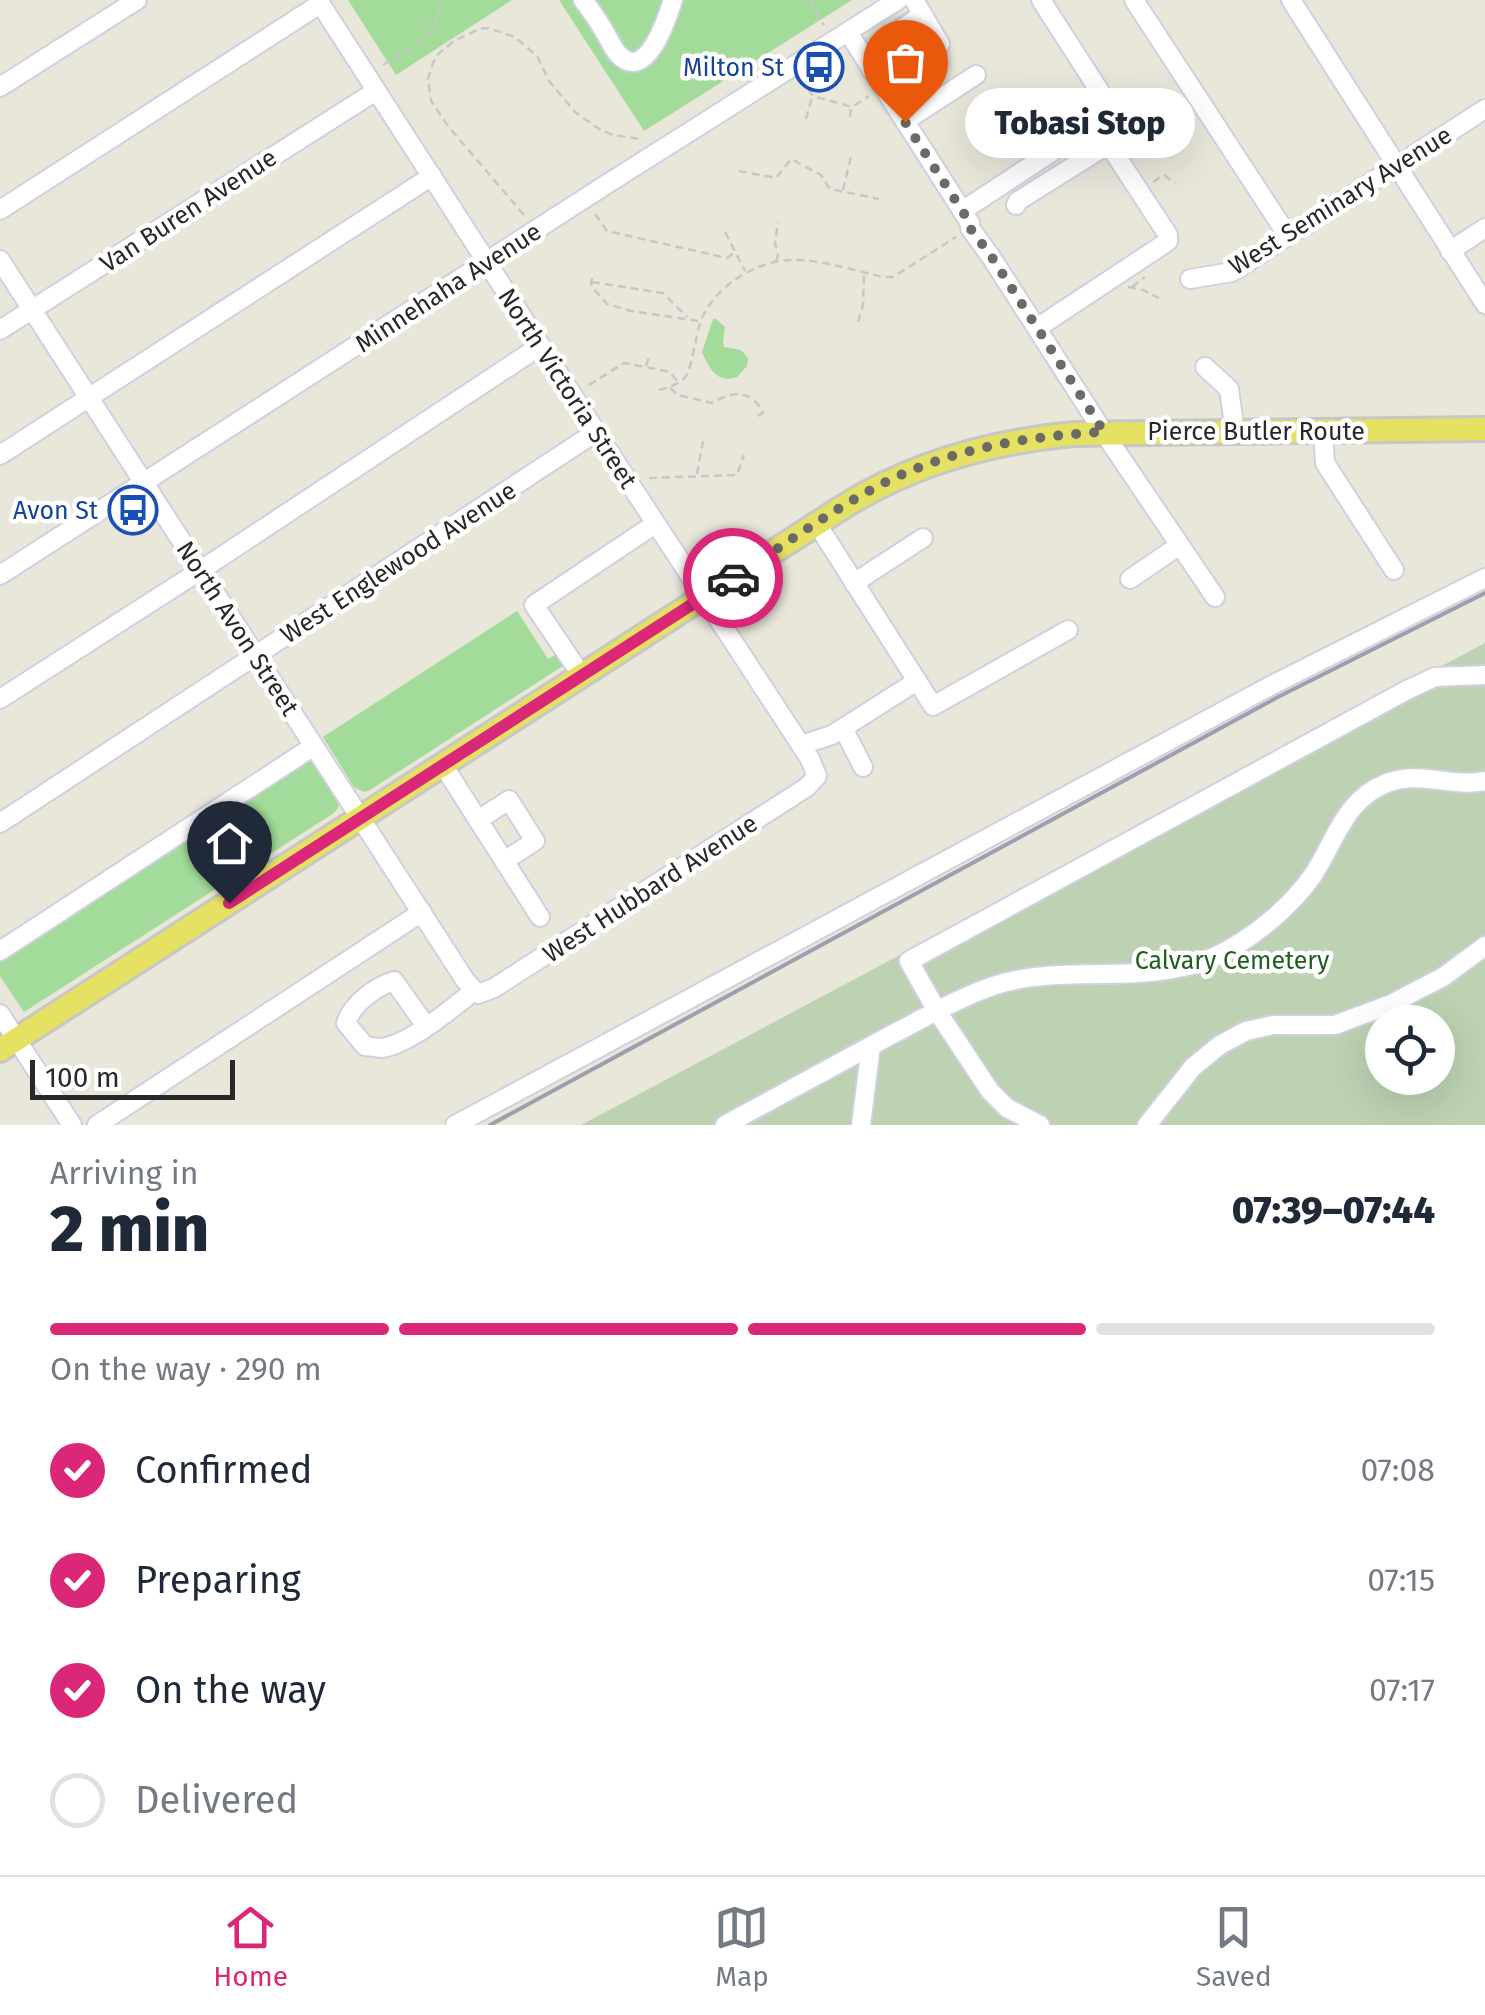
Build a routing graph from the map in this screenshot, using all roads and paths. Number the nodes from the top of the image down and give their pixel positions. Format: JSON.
{"nodes":[{"id":1,"x":137,"y":0,"type":"edge"},
{"id":2,"x":438,"y":0,"type":"edge"},
{"id":3,"x":583,"y":0,"type":"edge"},
{"id":4,"x":673,"y":0,"type":"edge"},
{"id":5,"x":809,"y":0,"type":"edge"},
{"id":6,"x":898,"y":0,"type":"edge"},
{"id":7,"x":1041,"y":0,"type":"edge"},
{"id":8,"x":1134,"y":0,"type":"edge"},
{"id":9,"x":1291,"y":0,"type":"edge"},
{"id":10,"x":319,"y":2,"type":"edge"},
{"id":11,"x":922,"y":20,"type":"edge"},
{"id":12,"x":824,"y":25,"type":"dead end"},
{"id":13,"x":848,"y":32,"type":"junction"},
{"id":14,"x":899,"y":51,"type":"junction"},
{"id":15,"x":383,"y":65,"type":"dead end"},
{"id":16,"x":794,"y":66,"type":"junction"},
{"id":17,"x":871,"y":69,"type":"junction"},
{"id":18,"x":976,"y":75,"type":"dead end"},
{"id":19,"x":0,"y":87,"type":"edge"},
{"id":20,"x":883,"y":87,"type":"junction"},
{"id":21,"x":376,"y":91,"type":"junction"},
{"id":22,"x":813,"y":96,"type":"junction"},
{"id":23,"x":852,"y":106,"type":"junction"},
{"id":24,"x":1485,"y":108,"type":"edge"},
{"id":25,"x":850,"y":117,"type":"dead end"},
{"id":26,"x":806,"y":119,"type":"dead end"},
{"id":27,"x":905,"y":122,"type":"junction"},
{"id":28,"x":641,"y":139,"type":"dead end"},
{"id":29,"x":1064,"y":144,"type":"junction"},
{"id":30,"x":852,"y":152,"type":"dead end"},
{"id":31,"x":1077,"y":164,"type":"junction"},
{"id":32,"x":1396,"y":166,"type":"junction"},
{"id":33,"x":739,"y":171,"type":"dead end"},
{"id":34,"x":432,"y":176,"type":"junction"},
{"id":35,"x":1175,"y":183,"type":"dead end"},
{"id":36,"x":1139,"y":191,"type":"junction"},
{"id":37,"x":843,"y":192,"type":"junction"},
{"id":38,"x":880,"y":199,"type":"dead end"},
{"id":39,"x":1016,"y":205,"type":"dead end"},
{"id":40,"x":0,"y":210,"type":"edge"},
{"id":41,"x":524,"y":214,"type":"dead end"},
{"id":42,"x":595,"y":214,"type":"dead end"},
{"id":43,"x":966,"y":219,"type":"junction"},
{"id":44,"x":778,"y":222,"type":"dead end"},
{"id":45,"x":1485,"y":228,"type":"edge"},
{"id":46,"x":725,"y":232,"type":"dead end"},
{"id":47,"x":1288,"y":236,"type":"junction"},
{"id":48,"x":654,"y":242,"type":"junction"},
{"id":49,"x":650,"y":247,"type":"dead end"},
{"id":50,"x":1450,"y":251,"type":"junction"},
{"id":51,"x":735,"y":252,"type":"junction"},
{"id":52,"x":0,"y":260,"type":"edge"},
{"id":53,"x":487,"y":262,"type":"junction"},
{"id":54,"x":775,"y":263,"type":"junction"},
{"id":55,"x":747,"y":273,"type":"junction"},
{"id":56,"x":864,"y":273,"type":"junction"},
{"id":57,"x":1147,"y":274,"type":"dead end"},
{"id":58,"x":1190,"y":279,"type":"dead end"},
{"id":59,"x":652,"y":282,"type":"dead end"},
{"id":60,"x":1108,"y":282,"type":"junction"},
{"id":61,"x":1132,"y":287,"type":"junction"},
{"id":62,"x":650,"y":291,"type":"junction"},
{"id":63,"x":1160,"y":298,"type":"dead end"},
{"id":64,"x":1485,"y":304,"type":"edge"},
{"id":65,"x":862,"y":305,"type":"junction"},
{"id":66,"x":874,"y":308,"type":"dead end"},
{"id":67,"x":32,"y":310,"type":"junction"},
{"id":68,"x":686,"y":317,"type":"junction"},
{"id":69,"x":701,"y":321,"type":"junction"},
{"id":70,"x":858,"y":322,"type":"dead end"},
{"id":71,"x":1037,"y":328,"type":"junction"},
{"id":72,"x":0,"y":330,"type":"edge"},
{"id":73,"x":540,"y":346,"type":"junction"},
{"id":74,"x":649,"y":357,"type":"dead end"},
{"id":75,"x":1205,"y":366,"type":"dead end"},
{"id":76,"x":646,"y":368,"type":"junction"},
{"id":77,"x":678,"y":382,"type":"junction"},
{"id":78,"x":589,"y":385,"type":"dead end"},
{"id":79,"x":670,"y":388,"type":"junction"},
{"id":80,"x":659,"y":390,"type":"dead end"},
{"id":81,"x":88,"y":398,"type":"junction"},
{"id":82,"x":758,"y":416,"type":"dead end"},
{"id":83,"x":1485,"y":429,"type":"edge"},
{"id":84,"x":1323,"y":431,"type":"junction"},
{"id":85,"x":596,"y":432,"type":"junction"},
{"id":86,"x":1104,"y":432,"type":"junction"},
{"id":87,"x":1235,"y":432,"type":"junction"},
{"id":88,"x":704,"y":441,"type":"dead end"},
{"id":89,"x":744,"y":454,"type":"dead end"},
{"id":90,"x":0,"y":455,"type":"edge"},
{"id":91,"x":697,"y":476,"type":"junction"},
{"id":92,"x":649,"y":478,"type":"dead end"},
{"id":93,"x":144,"y":483,"type":"junction"},
{"id":94,"x":655,"y":524,"type":"junction"},
{"id":95,"x":817,"y":524,"type":"junction"},
{"id":96,"x":923,"y":538,"type":"dead end"},
{"id":97,"x":1180,"y":545,"type":"junction"},
{"id":98,"x":200,"y":570,"type":"junction"},
{"id":99,"x":1394,"y":570,"type":"dead end"},
{"id":100,"x":0,"y":575,"type":"edge"},
{"id":101,"x":1485,"y":578,"type":"edge"},
{"id":102,"x":1130,"y":580,"type":"dead end"},
{"id":103,"x":854,"y":582,"type":"junction"},
{"id":104,"x":705,"y":596,"type":"junction"},
{"id":105,"x":1215,"y":597,"type":"dead end"},
{"id":106,"x":1068,"y":630,"type":"dead end"},
{"id":107,"x":256,"y":656,"type":"junction"},
{"id":108,"x":1485,"y":675,"type":"edge"},
{"id":109,"x":582,"y":676,"type":"junction"},
{"id":110,"x":917,"y":681,"type":"junction"},
{"id":111,"x":0,"y":699,"type":"edge"},
{"id":112,"x":843,"y":728,"type":"junction"},
{"id":113,"x":801,"y":745,"type":"junction"},
{"id":114,"x":314,"y":746,"type":"junction"},
{"id":115,"x":443,"y":766,"type":"junction"},
{"id":116,"x":862,"y":767,"type":"dead end"},
{"id":117,"x":817,"y":776,"type":"joint"},
{"id":118,"x":1485,"y":781,"type":"edge"},
{"id":119,"x":360,"y":818,"type":"junction"},
{"id":120,"x":478,"y":820,"type":"junction"},
{"id":121,"x":0,"y":823,"type":"edge"},
{"id":122,"x":504,"y":861,"type":"junction"},
{"id":123,"x":422,"y":912,"type":"junction"},
{"id":124,"x":540,"y":917,"type":"dead end"},
{"id":125,"x":1485,"y":946,"type":"edge"},
{"id":126,"x":0,"y":951,"type":"edge"},
{"id":127,"x":476,"y":992,"type":"junction"},
{"id":128,"x":938,"y":1010,"type":"junction"},
{"id":129,"x":0,"y":1014,"type":"edge"},
{"id":130,"x":426,"y":1026,"type":"dead end"},
{"id":131,"x":8,"y":1045,"type":"edge"},
{"id":132,"x":872,"y":1046,"type":"junction"},
{"id":133,"x":72,"y":1125,"type":"edge"},
{"id":134,"x":96,"y":1125,"type":"edge"},
{"id":135,"x":455,"y":1125,"type":"edge"},
{"id":136,"x":725,"y":1125,"type":"edge"},
{"id":137,"x":860,"y":1125,"type":"edge"},
{"id":138,"x":1040,"y":1125,"type":"edge"},
{"id":139,"x":1147,"y":1125,"type":"edge"}],
"edges":[{"from":1,"to":19,"type":"street"},
{"from":2,"to":15,"type":"path"},
{"from":3,"to":4,"type":"street"},
{"from":5,"to":12,"type":"path"},
{"from":6,"to":13,"type":"street","name":"Minnehaha Avenue"},
{"from":7,"to":29,"type":"street"},
{"from":8,"to":47,"type":"street"},
{"from":9,"to":32,"type":"street"},
{"from":10,"to":21,"type":"street","name":"North Victoria Street"},
{"from":10,"to":40,"type":"street"},
{"from":11,"to":14,"type":"street"},
{"from":11,"to":14,"type":"street"},
{"from":13,"to":16,"type":"street","name":"Minnehaha Avenue"},
{"from":13,"to":17,"type":"street"},
{"from":14,"to":17,"type":"street"},
{"from":16,"to":22,"type":"path"},
{"from":16,"to":53,"type":"street","name":"Minnehaha Avenue"},
{"from":17,"to":20,"type":"street"},
{"from":18,"to":27,"type":"street"},
{"from":20,"to":23,"type":"path"},
{"from":20,"to":27,"type":"street"},
{"from":21,"to":34,"type":"street","name":"North Victoria Street"},
{"from":21,"to":67,"type":"street","name":"Van Buren Avenue"},
{"from":22,"to":23,"type":"path"},
{"from":22,"to":26,"type":"path"},
{"from":23,"to":25,"type":"path"},
{"from":24,"to":32,"type":"street","name":"West Seminary Avenue"},
{"from":27,"to":43,"type":"street"},
{"from":28,"to":41,"type":"path"},
{"from":29,"to":31,"type":"street"},
{"from":29,"to":43,"type":"street"},
{"from":30,"to":37,"type":"path"},
{"from":31,"to":36,"type":"street"},
{"from":31,"to":39,"type":"street"},
{"from":32,"to":47,"type":"street","name":"West Seminary Avenue"},
{"from":32,"to":50,"type":"street"},
{"from":33,"to":37,"type":"path"},
{"from":34,"to":53,"type":"street","name":"North Victoria Street"},
{"from":34,"to":81,"type":"street"},
{"from":35,"to":36,"type":"path"},
{"from":36,"to":60,"type":"street"},
{"from":37,"to":38,"type":"path"},
{"from":42,"to":48,"type":"path"},
{"from":43,"to":56,"type":"path"},
{"from":43,"to":71,"type":"street"},
{"from":44,"to":54,"type":"path"},
{"from":45,"to":50,"type":"street"},
{"from":46,"to":51,"type":"path"},
{"from":47,"to":58,"type":"street","name":"West Seminary Avenue"},
{"from":48,"to":49,"type":"path"},
{"from":48,"to":51,"type":"path"},
{"from":50,"to":64,"type":"street"},
{"from":51,"to":55,"type":"path"},
{"from":52,"to":67,"type":"street","name":"North Avon Street"},
{"from":53,"to":73,"type":"street","name":"North Victoria Street"},
{"from":53,"to":93,"type":"street","name":"Minnehaha Avenue"},
{"from":54,"to":55,"type":"path"},
{"from":54,"to":56,"type":"path"},
{"from":55,"to":69,"type":"path"},
{"from":56,"to":65,"type":"path"},
{"from":57,"to":61,"type":"path"},
{"from":59,"to":62,"type":"path"},
{"from":60,"to":61,"type":"path"},
{"from":60,"to":71,"type":"street"},
{"from":61,"to":63,"type":"path"},
{"from":62,"to":68,"type":"path"},
{"from":62,"to":68,"type":"path"},
{"from":65,"to":66,"type":"path"},
{"from":65,"to":70,"type":"path"},
{"from":67,"to":72,"type":"street","name":"Van Buren Avenue"},
{"from":67,"to":81,"type":"street","name":"North Avon Street"},
{"from":68,"to":69,"type":"path"},
{"from":69,"to":77,"type":"path"},
{"from":71,"to":86,"type":"street"},
{"from":73,"to":85,"type":"street","name":"North Victoria Street"},
{"from":73,"to":98,"type":"street"},
{"from":74,"to":76,"type":"path"},
{"from":75,"to":87,"type":"street"},
{"from":76,"to":77,"type":"path"},
{"from":76,"to":78,"type":"path"},
{"from":77,"to":79,"type":"path"},
{"from":79,"to":80,"type":"path"},
{"from":79,"to":82,"type":"path"},
{"from":81,"to":90,"type":"street"},
{"from":81,"to":93,"type":"street","name":"North Avon Street"},
{"from":83,"to":84,"type":"main road","name":"Pierce Butler Route"},
{"from":84,"to":87,"type":"main road","name":"Pierce Butler Route"},
{"from":84,"to":99,"type":"street"},
{"from":85,"to":94,"type":"street","name":"North Victoria Street"},
{"from":85,"to":107,"type":"street","name":"West Englewood Avenue"},
{"from":86,"to":87,"type":"main road","name":"Pierce Butler Route"},
{"from":86,"to":95,"type":"main road","name":"Pierce Butler Route"},
{"from":86,"to":97,"type":"street"},
{"from":88,"to":91,"type":"path"},
{"from":89,"to":91,"type":"path"},
{"from":91,"to":92,"type":"path"},
{"from":93,"to":98,"type":"street","name":"North Avon Street"},
{"from":93,"to":100,"type":"street","name":"Minnehaha Avenue"},
{"from":94,"to":104,"type":"street","name":"North Victoria Street"},
{"from":94,"to":109,"type":"street"},
{"from":95,"to":103,"type":"street"},
{"from":95,"to":104,"type":"main road","name":"Pierce Butler Route"},
{"from":96,"to":103,"type":"street"},
{"from":97,"to":102,"type":"street"},
{"from":97,"to":105,"type":"street"},
{"from":98,"to":107,"type":"street","name":"North Avon Street"},
{"from":98,"to":111,"type":"street"},
{"from":101,"to":135,"type":"street"},
{"from":103,"to":110,"type":"street"},
{"from":104,"to":109,"type":"main road","name":"Pierce Butler Route"},
{"from":104,"to":113,"type":"street","name":"North Victoria Street"},
{"from":106,"to":110,"type":"street"},
{"from":107,"to":114,"type":"street","name":"North Avon Street"},
{"from":107,"to":121,"type":"street","name":"West Englewood Avenue"},
{"from":108,"to":128,"type":"street"},
{"from":109,"to":115,"type":"main road","name":"Pierce Butler Route"},
{"from":110,"to":112,"type":"street"},
{"from":112,"to":113,"type":"street"},
{"from":112,"to":116,"type":"street"},
{"from":113,"to":117,"type":"street","name":"North Victoria Street"},
{"from":114,"to":119,"type":"street","name":"North Avon Street"},
{"from":114,"to":126,"type":"street"},
{"from":115,"to":119,"type":"main road","name":"Pierce Butler Route"},
{"from":115,"to":120,"type":"street"},
{"from":117,"to":127,"type":"street","name":"West Hubbard Avenue"},
{"from":118,"to":128,"type":"street"},
{"from":119,"to":123,"type":"street","name":"North Avon Street"},
{"from":119,"to":131,"type":"main road","name":"Pierce Butler Route"},
{"from":120,"to":122,"type":"street"},
{"from":120,"to":122,"type":"street"},
{"from":122,"to":124,"type":"street"},
{"from":123,"to":127,"type":"street","name":"North Avon Street"},
{"from":123,"to":134,"type":"street"},
{"from":125,"to":139,"type":"street"},
{"from":127,"to":130,"type":"street","name":"West Hubbard Avenue"},
{"from":128,"to":132,"type":"street"},
{"from":128,"to":138,"type":"street"},
{"from":129,"to":131,"type":"street"},
{"from":131,"to":133,"type":"street"},
{"from":132,"to":136,"type":"street"},
{"from":132,"to":137,"type":"street"}]}
